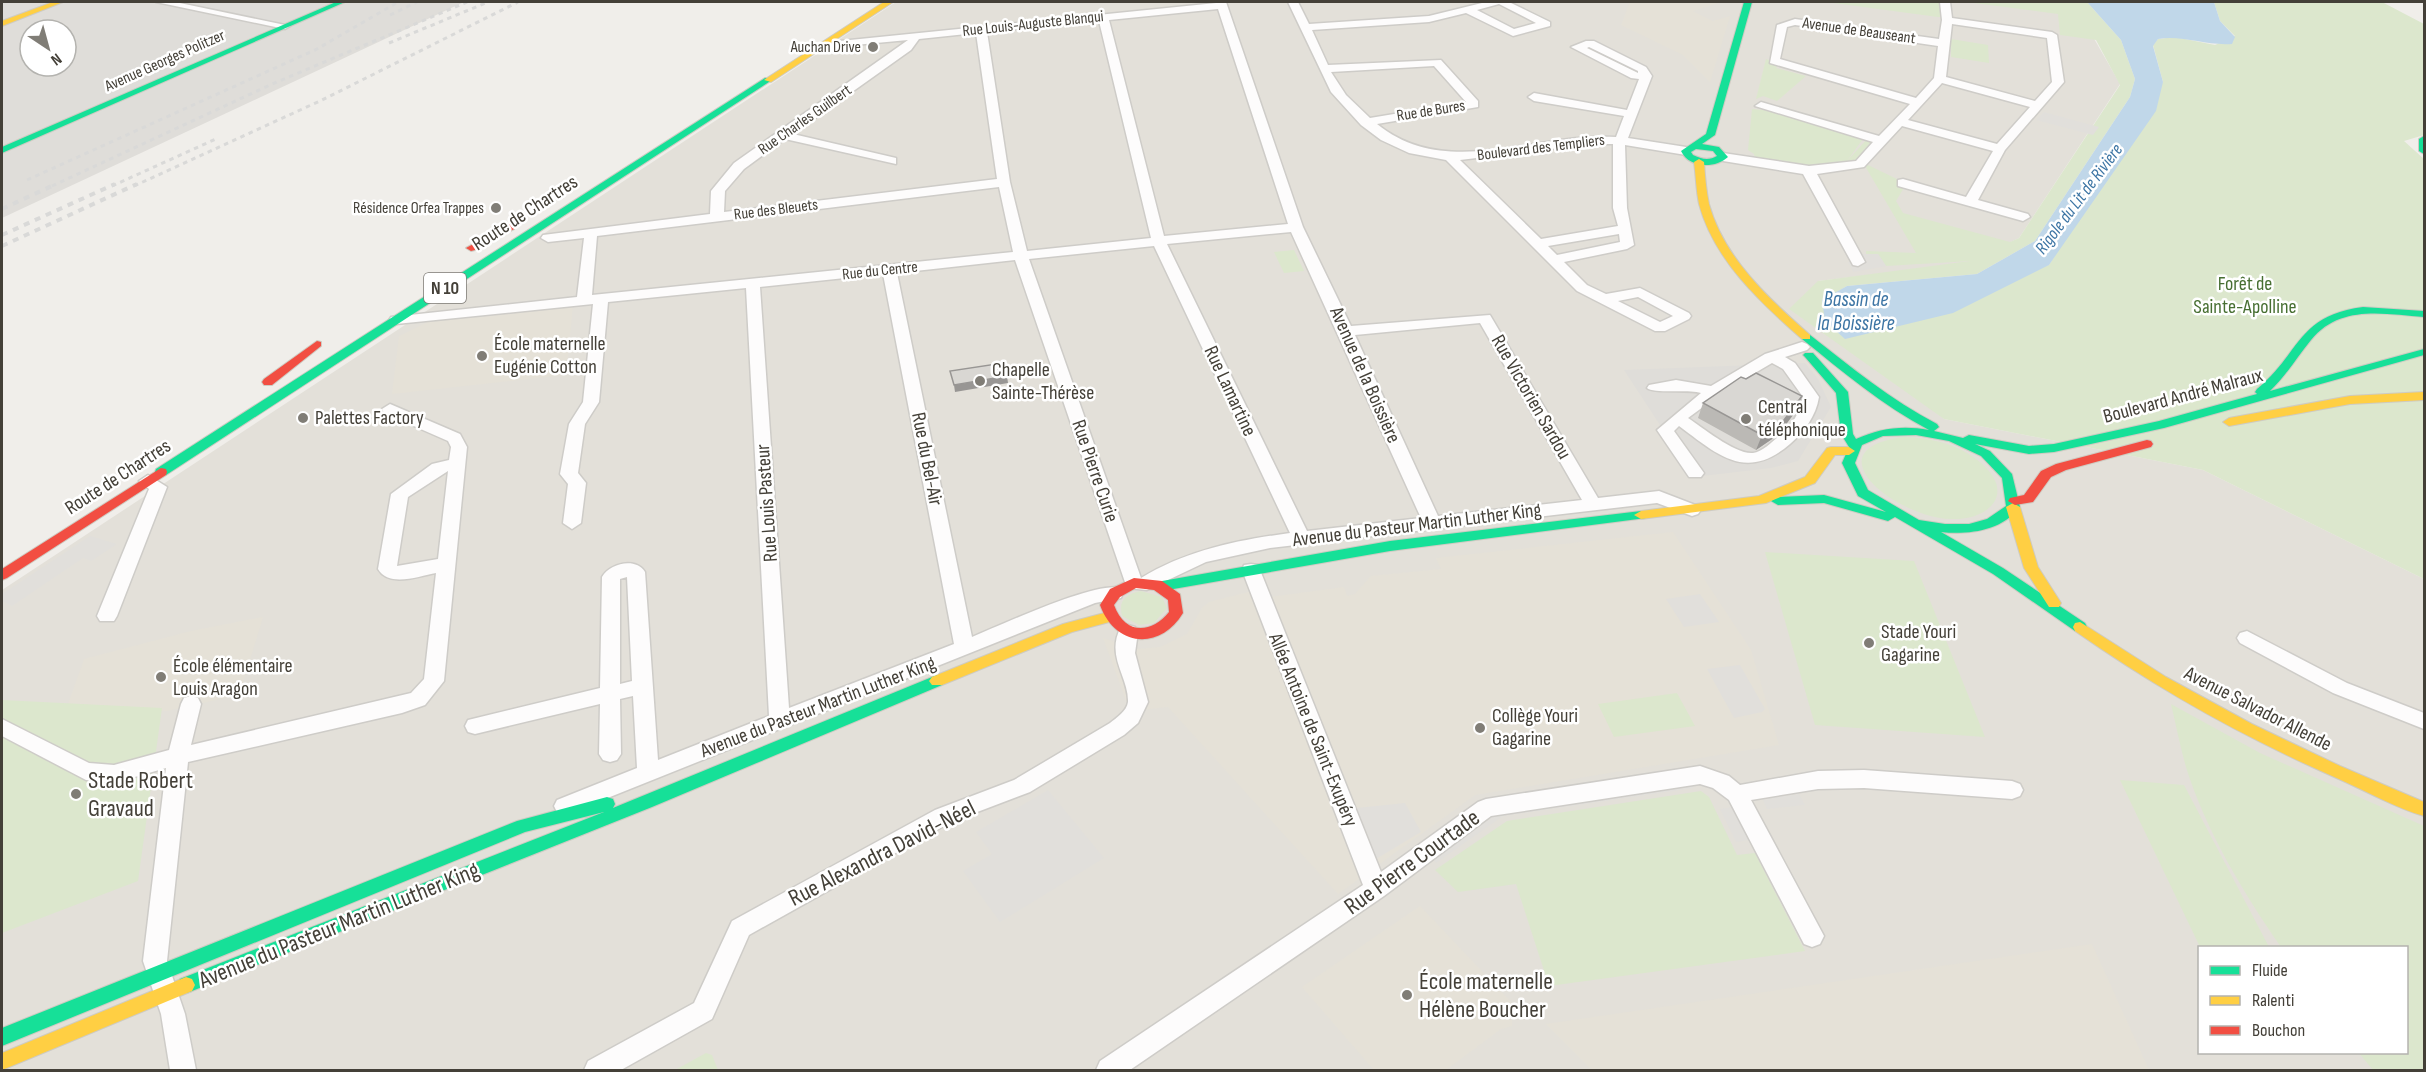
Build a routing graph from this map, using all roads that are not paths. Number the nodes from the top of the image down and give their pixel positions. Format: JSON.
{"nodes":[{"id":1,"x":46,"y":2,"type":"edge"},
{"id":2,"x":59,"y":2,"type":"edge"},
{"id":3,"x":161,"y":2,"type":"edge"},
{"id":4,"x":341,"y":2,"type":"edge"},
{"id":5,"x":877,"y":2,"type":"edge"},
{"id":6,"x":890,"y":2,"type":"edge"},
{"id":7,"x":1293,"y":2,"type":"edge"},
{"id":8,"x":1496,"y":2,"type":"edge"},
{"id":9,"x":1502,"y":2,"type":"edge"},
{"id":10,"x":1748,"y":2,"type":"edge"},
{"id":11,"x":1945,"y":2,"type":"edge"},
{"id":12,"x":1222,"y":3,"type":"edge"},
{"id":13,"x":1467,"y":9,"type":"junction"},
{"id":14,"x":1103,"y":17,"type":"junction"},
{"id":15,"x":2,"y":19,"type":"edge"},
{"id":16,"x":1947,"y":20,"type":"junction"},
{"id":17,"x":2,"y":24,"type":"edge"},
{"id":18,"x":285,"y":26,"type":"junction"},
{"id":19,"x":1306,"y":27,"type":"junction"},
{"id":20,"x":981,"y":29,"type":"junction"},
{"id":21,"x":914,"y":36,"type":"junction"},
{"id":22,"x":840,"y":39,"type":"junction"},
{"id":23,"x":1944,"y":43,"type":"junction"},
{"id":24,"x":1325,"y":69,"type":"junction"},
{"id":25,"x":1646,"y":76,"type":"junction"},
{"id":26,"x":1940,"y":79,"type":"junction"},
{"id":27,"x":1534,"y":97,"type":"dead end"},
{"id":28,"x":1918,"y":102,"type":"junction"},
{"id":29,"x":2038,"y":105,"type":"junction"},
{"id":30,"x":1761,"y":106,"type":"dead end"},
{"id":31,"x":1631,"y":114,"type":"junction"},
{"id":32,"x":1365,"y":122,"type":"junction"},
{"id":33,"x":1901,"y":122,"type":"junction"},
{"id":34,"x":784,"y":135,"type":"junction"},
{"id":35,"x":1710,"y":135,"type":"junction"},
{"id":36,"x":2424,"y":139,"type":"edge"},
{"id":37,"x":1621,"y":140,"type":"junction"},
{"id":38,"x":1882,"y":141,"type":"junction"},
{"id":39,"x":1691,"y":149,"type":"junction"},
{"id":40,"x":2000,"y":149,"type":"junction"},
{"id":41,"x":2,"y":150,"type":"edge"},
{"id":42,"x":2424,"y":151,"type":"edge"},
{"id":43,"x":1450,"y":157,"type":"junction"},
{"id":44,"x":1712,"y":158,"type":"junction"},
{"id":45,"x":892,"y":161,"type":"dead end"},
{"id":46,"x":1809,"y":172,"type":"junction"},
{"id":47,"x":1004,"y":182,"type":"junction"},
{"id":48,"x":1903,"y":183,"type":"dead end"},
{"id":49,"x":1970,"y":202,"type":"junction"},
{"id":50,"x":542,"y":214,"type":"junction"},
{"id":51,"x":717,"y":217,"type":"junction"},
{"id":52,"x":2023,"y":217,"type":"dead end"},
{"id":53,"x":1296,"y":227,"type":"junction"},
{"id":54,"x":1624,"y":229,"type":"junction"},
{"id":55,"x":591,"y":232,"type":"junction"},
{"id":56,"x":548,"y":238,"type":"dead end"},
{"id":57,"x":1160,"y":242,"type":"junction"},
{"id":58,"x":1538,"y":244,"type":"junction"},
{"id":59,"x":471,"y":248,"type":"dead end"},
{"id":60,"x":1022,"y":256,"type":"junction"},
{"id":61,"x":1554,"y":260,"type":"junction"},
{"id":62,"x":1858,"y":262,"type":"dead end"},
{"id":63,"x":889,"y":270,"type":"junction"},
{"id":64,"x":753,"y":284,"type":"junction"},
{"id":65,"x":434,"y":296,"type":"junction"},
{"id":66,"x":601,"y":299,"type":"junction"},
{"id":67,"x":1605,"y":299,"type":"dead end"},
{"id":68,"x":584,"y":301,"type":"junction"},
{"id":69,"x":1776,"y":311,"type":"junction"},
{"id":70,"x":463,"y":314,"type":"junction"},
{"id":71,"x":2424,"y":314,"type":"edge"},
{"id":72,"x":396,"y":320,"type":"junction"},
{"id":73,"x":1346,"y":331,"type":"junction"},
{"id":74,"x":316,"y":344,"type":"dead end"},
{"id":75,"x":1802,"y":347,"type":"junction"},
{"id":76,"x":2424,"y":352,"type":"edge"},
{"id":77,"x":1773,"y":357,"type":"junction"},
{"id":78,"x":1742,"y":374,"type":"junction"},
{"id":79,"x":1758,"y":382,"type":"edge"},
{"id":80,"x":2367,"y":384,"type":"dead end"},
{"id":81,"x":1655,"y":388,"type":"dead end"},
{"id":82,"x":1713,"y":392,"type":"junction"},
{"id":83,"x":252,"y":395,"type":"junction"},
{"id":84,"x":2424,"y":396,"type":"edge"},
{"id":85,"x":1791,"y":399,"type":"edge"},
{"id":86,"x":2250,"y":400,"type":"junction"},
{"id":87,"x":1808,"y":408,"type":"junction"},
{"id":88,"x":390,"y":409,"type":"dead end"},
{"id":89,"x":1678,"y":418,"type":"junction"},
{"id":90,"x":1947,"y":436,"type":"junction"},
{"id":91,"x":2162,"y":440,"type":"dead end"},
{"id":92,"x":1851,"y":448,"type":"junction"},
{"id":93,"x":457,"y":464,"type":"junction"},
{"id":94,"x":1695,"y":473,"type":"dead end"},
{"id":95,"x":148,"y":481,"type":"junction"},
{"id":96,"x":1761,"y":501,"type":"junction"},
{"id":97,"x":1593,"y":504,"type":"junction"},
{"id":98,"x":2014,"y":504,"type":"junction"},
{"id":99,"x":1692,"y":510,"type":"junction"},
{"id":100,"x":1899,"y":516,"type":"junction"},
{"id":101,"x":572,"y":523,"type":"dead end"},
{"id":102,"x":1432,"y":523,"type":"junction"},
{"id":103,"x":1919,"y":524,"type":"junction"},
{"id":104,"x":1302,"y":539,"type":"junction"},
{"id":105,"x":2,"y":559,"type":"edge"},
{"id":106,"x":447,"y":564,"type":"junction"},
{"id":107,"x":1251,"y":570,"type":"junction"},
{"id":108,"x":2,"y":575,"type":"edge"},
{"id":109,"x":1223,"y":577,"type":"junction"},
{"id":110,"x":1148,"y":584,"type":"junction"},
{"id":111,"x":1114,"y":593,"type":"junction"},
{"id":112,"x":1177,"y":605,"type":"junction"},
{"id":113,"x":107,"y":616,"type":"dead end"},
{"id":114,"x":1108,"y":617,"type":"junction"},
{"id":115,"x":2082,"y":630,"type":"junction"},
{"id":116,"x":1128,"y":632,"type":"junction"},
{"id":117,"x":2247,"y":638,"type":"dead end"},
{"id":118,"x":965,"y":648,"type":"junction"},
{"id":119,"x":643,"y":686,"type":"junction"},
{"id":120,"x":611,"y":694,"type":"junction"},
{"id":121,"x":191,"y":704,"type":"dead end"},
{"id":122,"x":2424,"y":721,"type":"edge"},
{"id":123,"x":780,"y":722,"type":"junction"},
{"id":124,"x":475,"y":726,"type":"dead end"},
{"id":125,"x":2,"y":728,"type":"edge"},
{"id":126,"x":610,"y":754,"type":"dead end"},
{"id":127,"x":178,"y":756,"type":"junction"},
{"id":128,"x":648,"y":773,"type":"junction"},
{"id":129,"x":676,"y":787,"type":"junction"},
{"id":130,"x":2012,"y":790,"type":"dead end"},
{"id":131,"x":1737,"y":794,"type":"junction"},
{"id":132,"x":2424,"y":809,"type":"edge"},
{"id":133,"x":523,"y":826,"type":"junction"},
{"id":134,"x":1376,"y":889,"type":"junction"},
{"id":135,"x":1812,"y":936,"type":"dead end"},
{"id":136,"x":162,"y":983,"type":"junction"},
{"id":137,"x":2,"y":1037,"type":"edge"},
{"id":138,"x":2,"y":1062,"type":"edge"},
{"id":139,"x":183,"y":1071,"type":"edge"},
{"id":140,"x":597,"y":1071,"type":"edge"},
{"id":141,"x":1109,"y":1071,"type":"edge"}],
"edges":[{"from":1,"to":15,"type":"street"},
{"from":2,"to":17,"type":"street"},
{"from":3,"to":18,"type":"street"},
{"from":4,"to":18,"type":"street","name":"Avenue Georges Politzer"},
{"from":5,"to":50,"type":"street","name":"Route de Chartres","number":"N 10"},
{"from":6,"to":22,"type":"street","name":"Route de Chartres","number":"N 10"},
{"from":7,"to":19,"type":"street","name":"Boulevard des Templiers"},
{"from":8,"to":13,"type":"street"},
{"from":9,"to":13,"type":"street"},
{"from":10,"to":35,"type":"street"},
{"from":11,"to":16,"type":"street"},
{"from":12,"to":14,"type":"street","name":"Rue Louis-Auguste Blanqui"},
{"from":12,"to":53,"type":"street","name":"Avenue de la Boissière"},
{"from":13,"to":19,"type":"street"},
{"from":14,"to":20,"type":"street","name":"Rue Louis-Auguste Blanqui"},
{"from":14,"to":57,"type":"street","name":"Rue Lamartine"},
{"from":16,"to":23,"type":"street"},
{"from":16,"to":29,"type":"street"},
{"from":18,"to":41,"type":"street","name":"Avenue Georges Politzer"},
{"from":19,"to":24,"type":"street","name":"Boulevard des Templiers"},
{"from":20,"to":21,"type":"street","name":"Rue Louis-Auguste Blanqui"},
{"from":20,"to":47,"type":"street","name":"Rue Pierre Curie"},
{"from":21,"to":22,"type":"street","name":"Rue Louis-Auguste Blanqui"},
{"from":21,"to":34,"type":"street","name":"Rue Charles Guilbert"},
{"from":22,"to":65,"type":"street","name":"Route de Chartres","number":"N 10"},
{"from":23,"to":26,"type":"street"},
{"from":23,"to":28,"type":"street","name":"Avenue de Beauseant"},
{"from":24,"to":32,"type":"street","name":"Boulevard des Templiers"},
{"from":24,"to":32,"type":"street","name":"Rue de Bures"},
{"from":25,"to":25,"type":"street"},
{"from":25,"to":31,"type":"street"},
{"from":26,"to":28,"type":"street"},
{"from":26,"to":29,"type":"street"},
{"from":27,"to":31,"type":"street"},
{"from":28,"to":33,"type":"street"},
{"from":29,"to":40,"type":"street"},
{"from":30,"to":38,"type":"street"},
{"from":31,"to":37,"type":"street"},
{"from":32,"to":43,"type":"street","name":"Boulevard des Templiers"},
{"from":33,"to":38,"type":"street"},
{"from":33,"to":40,"type":"street"},
{"from":34,"to":45,"type":"street"},
{"from":34,"to":51,"type":"street","name":"Rue Charles Guilbert"},
{"from":35,"to":39,"type":"street"},
{"from":35,"to":44,"type":"street"},
{"from":36,"to":42,"type":"street"},
{"from":37,"to":39,"type":"street","name":"Boulevard des Templiers"},
{"from":37,"to":43,"type":"street","name":"Boulevard des Templiers"},
{"from":37,"to":54,"type":"street"},
{"from":38,"to":46,"type":"street"},
{"from":39,"to":44,"type":"street"},
{"from":39,"to":44,"type":"street"},
{"from":40,"to":49,"type":"street"},
{"from":43,"to":58,"type":"street"},
{"from":44,"to":46,"type":"street"},
{"from":44,"to":69,"type":"street"},
{"from":46,"to":62,"type":"street"},
{"from":47,"to":51,"type":"street","name":"Rue des Bleuets"},
{"from":47,"to":60,"type":"street","name":"Rue Pierre Curie"},
{"from":48,"to":49,"type":"street"},
{"from":49,"to":52,"type":"street"},
{"from":50,"to":59,"type":"street"},
{"from":50,"to":83,"type":"street","name":"Route de Chartres","number":"N 10"},
{"from":51,"to":55,"type":"street","name":"Rue des Bleuets"},
{"from":53,"to":57,"type":"street","name":"Rue du Centre"},
{"from":53,"to":73,"type":"street","name":"Avenue de la Boissière"},
{"from":54,"to":58,"type":"street"},
{"from":54,"to":61,"type":"street"},
{"from":55,"to":56,"type":"street","name":"Rue des Bleuets"},
{"from":55,"to":68,"type":"street"},
{"from":57,"to":60,"type":"street","name":"Rue du Centre"},
{"from":57,"to":104,"type":"street","name":"Rue Lamartine"},
{"from":58,"to":61,"type":"street"},
{"from":60,"to":63,"type":"street","name":"Rue du Centre"},
{"from":60,"to":110,"type":"street","name":"Rue Pierre Curie"},
{"from":61,"to":67,"type":"street"},
{"from":63,"to":64,"type":"street","name":"Rue du Centre"},
{"from":63,"to":118,"type":"street","name":"Rue du Bel-Air"},
{"from":64,"to":66,"type":"street","name":"Rue du Centre"},
{"from":64,"to":123,"type":"street","name":"Rue Louis Pasteur"},
{"from":65,"to":70,"type":"street"},
{"from":65,"to":72,"type":"street","name":"Route de Chartres","number":"N 10"},
{"from":66,"to":68,"type":"street","name":"Rue du Centre"},
{"from":66,"to":101,"type":"street"},
{"from":68,"to":70,"type":"street","name":"Rue du Centre"},
{"from":69,"to":75,"type":"street"},
{"from":69,"to":90,"type":"street"},
{"from":70,"to":72,"type":"street","name":"Rue du Centre"},
{"from":71,"to":86,"type":"street"},
{"from":72,"to":95,"type":"street","name":"Route de Chartres","number":"N 10"},
{"from":73,"to":97,"type":"street","name":"Rue Victorien Sardou"},
{"from":73,"to":102,"type":"street","name":"Avenue de la Boissière"},
{"from":74,"to":83,"type":"street"},
{"from":75,"to":77,"type":"street"},
{"from":75,"to":92,"type":"street"},
{"from":76,"to":86,"type":"street","name":"Boulevard André Malraux"},
{"from":77,"to":78,"type":"street"},
{"from":77,"to":87,"type":"street"},
{"from":78,"to":79,"type":"street"},
{"from":78,"to":82,"type":"street"},
{"from":80,"to":84,"type":"street","name":"Boulevard André Malraux"},
{"from":81,"to":82,"type":"street"},
{"from":82,"to":89,"type":"street"},
{"from":83,"to":105,"type":"street","name":"Route de Chartres","number":"N 10"},
{"from":85,"to":87,"type":"street"},
{"from":86,"to":90,"type":"street","name":"Boulevard André Malraux"},
{"from":87,"to":89,"type":"street"},
{"from":88,"to":93,"type":"street"},
{"from":89,"to":94,"type":"street"},
{"from":90,"to":92,"type":"street","name":"Avenue du Pasteur Martin Luther King"},
{"from":90,"to":98,"type":"street","name":"Avenue Salvador Allende"},
{"from":91,"to":98,"type":"street","name":"Boulevard André Malraux"},
{"from":92,"to":96,"type":"street","name":"Avenue du Pasteur Martin Luther King"},
{"from":92,"to":100,"type":"street"},
{"from":93,"to":106,"type":"street"},
{"from":93,"to":106,"type":"street"},
{"from":95,"to":108,"type":"street","name":"Route de Chartres","number":"N 10"},
{"from":95,"to":113,"type":"street"},
{"from":96,"to":99,"type":"street","name":"Avenue du Pasteur Martin Luther King"},
{"from":96,"to":100,"type":"street","name":"Avenue du Pasteur Martin Luther King"},
{"from":97,"to":99,"type":"street","name":"Avenue du Pasteur Martin Luther King"},
{"from":97,"to":102,"type":"street","name":"Avenue du Pasteur Martin Luther King"},
{"from":98,"to":103,"type":"street"},
{"from":98,"to":115,"type":"street","name":"Avenue Salvador Allende"},
{"from":99,"to":107,"type":"street","name":"Avenue du Pasteur Martin Luther King"},
{"from":100,"to":103,"type":"street"},
{"from":102,"to":104,"type":"street","name":"Avenue du Pasteur Martin Luther King"},
{"from":103,"to":115,"type":"street","name":"Avenue Salvador Allende"},
{"from":104,"to":110,"type":"street","name":"Avenue du Pasteur Martin Luther King"},
{"from":106,"to":127,"type":"street"},
{"from":107,"to":109,"type":"street","name":"Avenue du Pasteur Martin Luther King"},
{"from":107,"to":134,"type":"street","name":"Allée Antoine de Saint-Exupéry"},
{"from":109,"to":110,"type":"street","name":"Avenue du Pasteur Martin Luther King"},
{"from":109,"to":112,"type":"street","name":"Avenue du Pasteur Martin Luther King"},
{"from":110,"to":111,"type":"street","name":"Avenue du Pasteur Martin Luther King"},
{"from":110,"to":112,"type":"street"},
{"from":111,"to":114,"type":"street"},
{"from":111,"to":118,"type":"street","name":"Avenue du Pasteur Martin Luther King"},
{"from":112,"to":116,"type":"street","name":"Avenue du Pasteur Martin Luther King"},
{"from":114,"to":116,"type":"street"},
{"from":114,"to":129,"type":"street","name":"Avenue du Pasteur Martin Luther King"},
{"from":115,"to":132,"type":"street","name":"Avenue Salvador Allende"},
{"from":116,"to":140,"type":"street","name":"Rue Alexandra David-Néel"},
{"from":117,"to":122,"type":"street"},
{"from":118,"to":123,"type":"street","name":"Avenue du Pasteur Martin Luther King"},
{"from":119,"to":120,"type":"street"},
{"from":119,"to":120,"type":"street"},
{"from":119,"to":128,"type":"street"},
{"from":120,"to":124,"type":"street"},
{"from":120,"to":126,"type":"street"},
{"from":121,"to":127,"type":"street"},
{"from":123,"to":128,"type":"street","name":"Avenue du Pasteur Martin Luther King"},
{"from":125,"to":127,"type":"street"},
{"from":127,"to":136,"type":"street"},
{"from":128,"to":133,"type":"street","name":"Avenue du Pasteur Martin Luther King"},
{"from":129,"to":133,"type":"street","name":"Avenue du Pasteur Martin Luther King"},
{"from":129,"to":136,"type":"street","name":"Avenue du Pasteur Martin Luther King"},
{"from":130,"to":131,"type":"street"},
{"from":131,"to":134,"type":"street","name":"Rue Pierre Courtade"},
{"from":131,"to":135,"type":"street"},
{"from":133,"to":136,"type":"street","name":"Avenue du Pasteur Martin Luther King"},
{"from":134,"to":141,"type":"street","name":"Rue Pierre Courtade"},
{"from":136,"to":137,"type":"street","name":"Avenue du Pasteur Martin Luther King"},
{"from":136,"to":138,"type":"street","name":"Avenue du Pasteur Martin Luther King"},
{"from":136,"to":139,"type":"street"}]}
